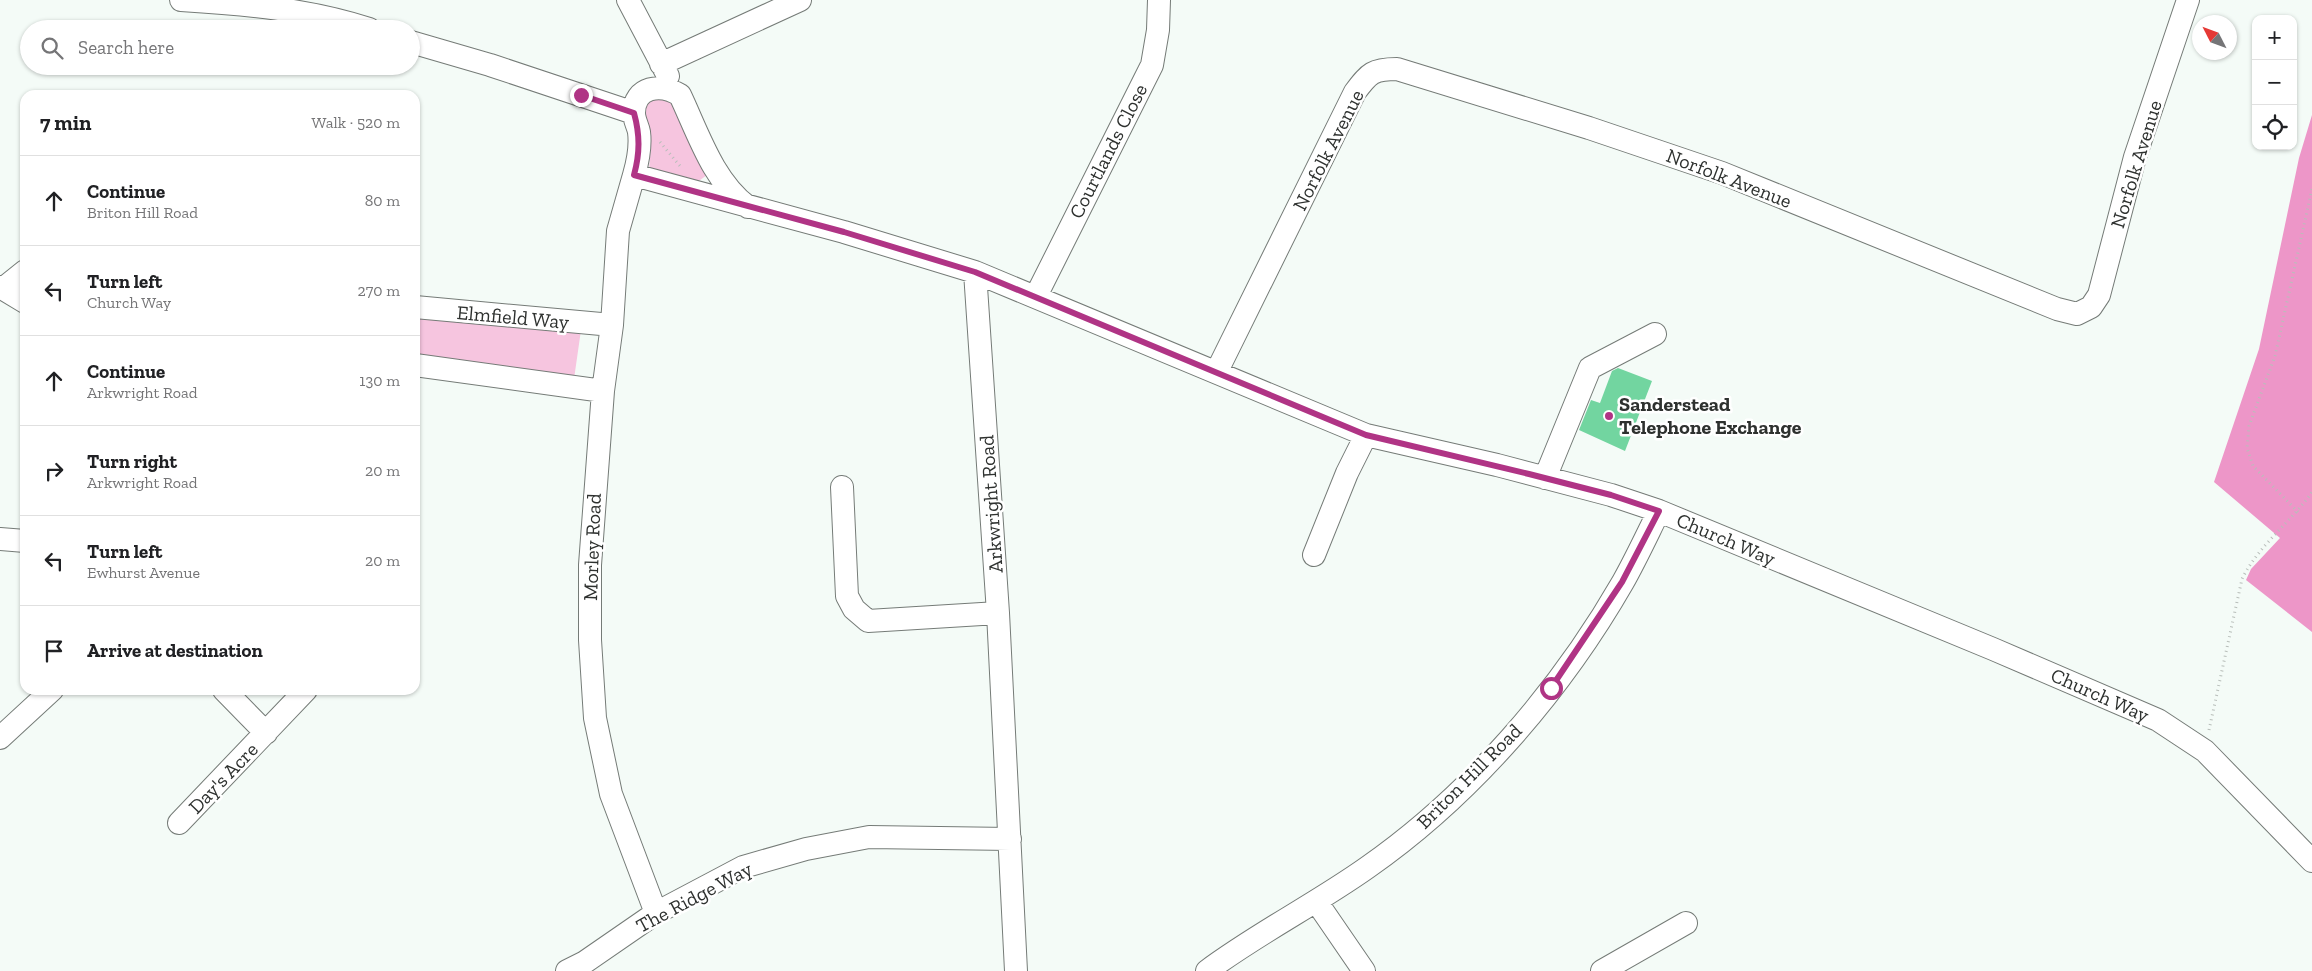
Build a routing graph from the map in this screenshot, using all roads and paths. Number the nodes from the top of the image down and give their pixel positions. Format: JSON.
{"nodes":[{"id":1,"x":181,"y":0,"type":"edge"},
{"id":2,"x":628,"y":0,"type":"edge"},
{"id":3,"x":800,"y":0,"type":"edge"},
{"id":4,"x":1159,"y":0,"type":"edge"},
{"id":5,"x":2188,"y":0,"type":"edge"},
{"id":6,"x":342,"y":20,"type":"edge"},
{"id":7,"x":646,"y":38,"type":"junction"},
{"id":8,"x":420,"y":45,"type":"edge"},
{"id":9,"x":661,"y":64,"type":"junction"},
{"id":10,"x":680,"y":95,"type":"junction"},
{"id":11,"x":636,"y":106,"type":"junction"},
{"id":12,"x":657,"y":136,"type":"dead end"},
{"id":13,"x":712,"y":160,"type":"junction"},
{"id":14,"x":634,"y":175,"type":"junction"},
{"id":15,"x":684,"y":181,"type":"junction"},
{"id":16,"x":2312,"y":189,"type":"edge"},
{"id":17,"x":748,"y":207,"type":"junction"},
{"id":18,"x":975,"y":272,"type":"junction"},
{"id":19,"x":20,"y":275,"type":"edge"},
{"id":20,"x":2,"y":288,"type":"edge"},
{"id":21,"x":1036,"y":296,"type":"junction"},
{"id":22,"x":20,"y":299,"type":"edge"},
{"id":23,"x":420,"y":307,"type":"edge"},
{"id":24,"x":612,"y":325,"type":"junction"},
{"id":25,"x":1656,"y":334,"type":"dead end"},
{"id":26,"x":420,"y":366,"type":"edge"},
{"id":27,"x":1216,"y":371,"type":"junction"},
{"id":28,"x":603,"y":391,"type":"junction"},
{"id":29,"x":1366,"y":435,"type":"junction"},
{"id":30,"x":1546,"y":478,"type":"junction"},
{"id":31,"x":842,"y":487,"type":"dead end"},
{"id":32,"x":2312,"y":492,"type":"edge"},
{"id":33,"x":1659,"y":511,"type":"junction"},
{"id":34,"x":2298,"y":512,"type":"junction"},
{"id":35,"x":0,"y":539,"type":"edge"},
{"id":36,"x":20,"y":541,"type":"edge"},
{"id":37,"x":1314,"y":554,"type":"dead end"},
{"id":38,"x":998,"y":613,"type":"junction"},
{"id":39,"x":47,"y":695,"type":"edge"},
{"id":40,"x":229,"y":695,"type":"edge"},
{"id":41,"x":301,"y":695,"type":"edge"},
{"id":42,"x":266,"y":733,"type":"junction"},
{"id":43,"x":0,"y":738,"type":"edge"},
{"id":44,"x":2205,"y":751,"type":"junction"},
{"id":45,"x":180,"y":823,"type":"dead end"},
{"id":46,"x":1010,"y":839,"type":"junction"},
{"id":47,"x":2312,"y":861,"type":"edge"},
{"id":48,"x":1316,"y":901,"type":"junction"},
{"id":49,"x":656,"y":913,"type":"junction"},
{"id":50,"x":1686,"y":923,"type":"dead end"},
{"id":51,"x":567,"y":971,"type":"edge"},
{"id":52,"x":1016,"y":971,"type":"edge"},
{"id":53,"x":1207,"y":971,"type":"edge"},
{"id":54,"x":1364,"y":971,"type":"edge"},
{"id":55,"x":1602,"y":971,"type":"edge"}],
"edges":[{"from":1,"to":6,"type":"street"},
{"from":2,"to":7,"type":"street"},
{"from":3,"to":9,"type":"street"},
{"from":4,"to":21,"type":"street","name":"Courtlands Close"},
{"from":5,"to":27,"type":"street","name":"Norfolk Avenue"},
{"from":7,"to":9,"type":"street"},
{"from":7,"to":11,"type":"street"},
{"from":8,"to":11,"type":"street"},
{"from":9,"to":10,"type":"street"},
{"from":10,"to":11,"type":"street"},
{"from":10,"to":13,"type":"street"},
{"from":11,"to":14,"type":"street"},
{"from":12,"to":15,"type":"path"},
{"from":13,"to":15,"type":"street"},
{"from":13,"to":17,"type":"street"},
{"from":14,"to":15,"type":"street"},
{"from":14,"to":24,"type":"street","name":"Morley Road"},
{"from":15,"to":17,"type":"street"},
{"from":16,"to":34,"type":"path"},
{"from":17,"to":18,"type":"street"},
{"from":18,"to":21,"type":"street","name":"Church Way"},
{"from":18,"to":38,"type":"street","name":"Arkwright Road"},
{"from":19,"to":20,"type":"street"},
{"from":20,"to":22,"type":"street"},
{"from":21,"to":27,"type":"street","name":"Church Way"},
{"from":23,"to":24,"type":"street","name":"Elmfield Way"},
{"from":24,"to":28,"type":"street","name":"Morley Road"},
{"from":25,"to":30,"type":"street"},
{"from":26,"to":28,"type":"street"},
{"from":27,"to":29,"type":"street","name":"Church Way"},
{"from":28,"to":49,"type":"street","name":"Morley Road"},
{"from":29,"to":30,"type":"street","name":"Church Way"},
{"from":29,"to":37,"type":"street"},
{"from":30,"to":33,"type":"street","name":"Church Way"},
{"from":31,"to":38,"type":"street"},
{"from":32,"to":34,"type":"path"},
{"from":33,"to":44,"type":"street","name":"Church Way"},
{"from":33,"to":48,"type":"street","name":"Briton Hill Road"},
{"from":34,"to":44,"type":"path"},
{"from":35,"to":36,"type":"street"},
{"from":38,"to":46,"type":"street","name":"Arkwright Road"},
{"from":39,"to":43,"type":"street"},
{"from":40,"to":42,"type":"street","name":"Day's Acre"},
{"from":41,"to":42,"type":"street","name":"Day's Acre"},
{"from":42,"to":45,"type":"street","name":"Day's Acre"},
{"from":44,"to":47,"type":"street","name":"Church Way"},
{"from":46,"to":49,"type":"street","name":"The Ridge Way"},
{"from":46,"to":52,"type":"street","name":"Arkwright Road"},
{"from":48,"to":53,"type":"street","name":"Briton Hill Road"},
{"from":48,"to":54,"type":"street"},
{"from":49,"to":51,"type":"street","name":"The Ridge Way"},
{"from":50,"to":55,"type":"street"}]}
